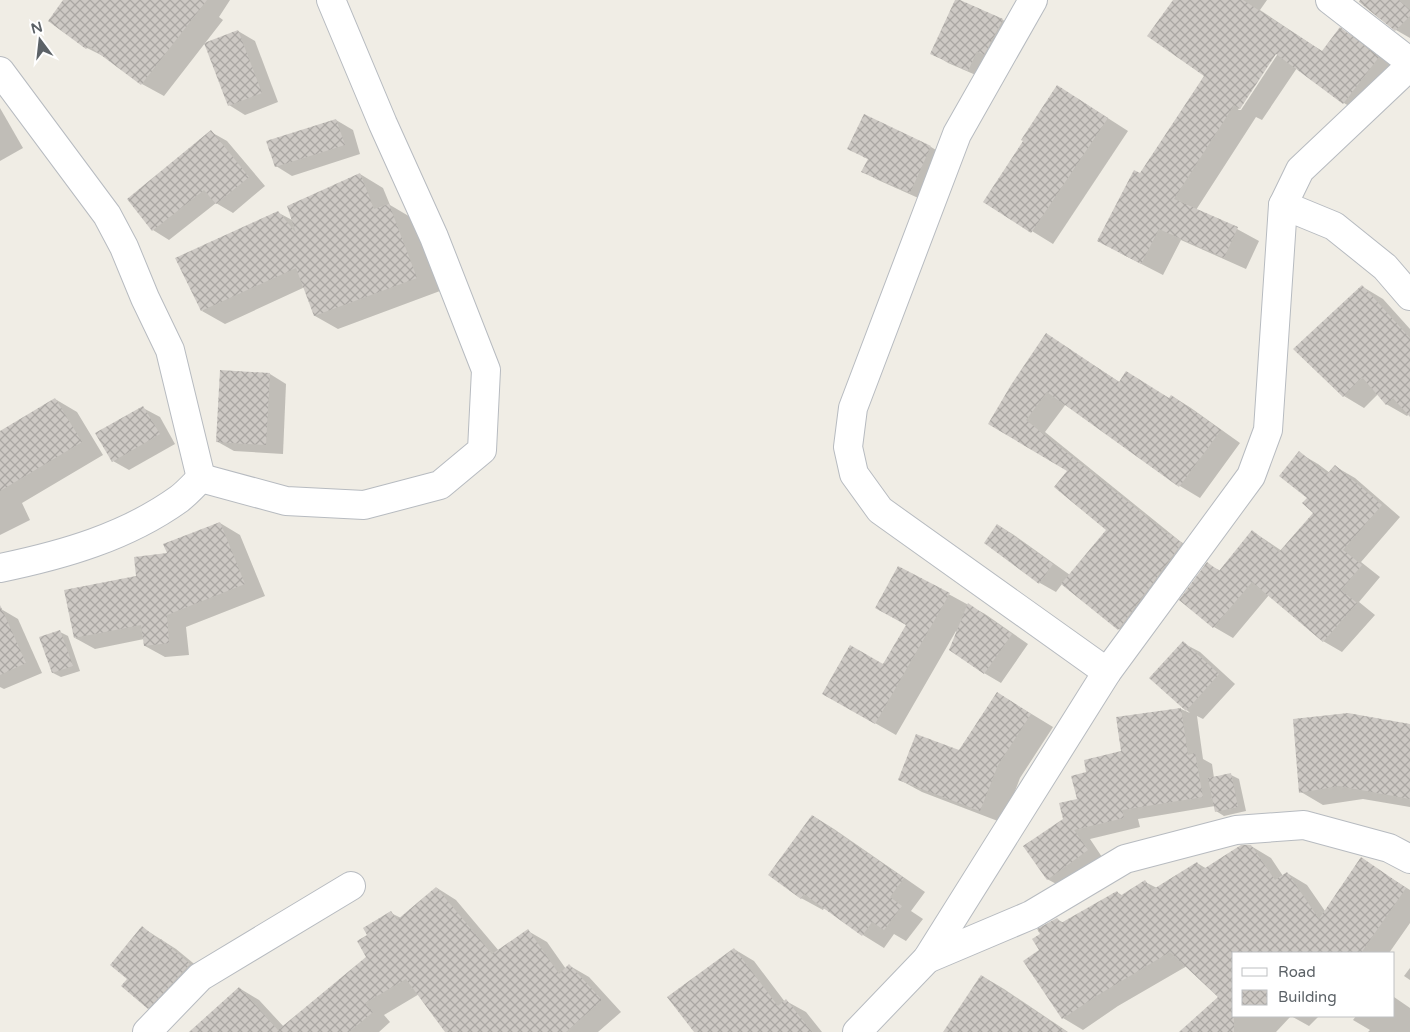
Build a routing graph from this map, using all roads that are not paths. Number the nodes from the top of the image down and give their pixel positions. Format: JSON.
{"nodes":[{"id":1,"x":331,"y":0,"type":"edge"},
{"id":2,"x":1033,"y":0,"type":"edge"},
{"id":3,"x":1330,"y":0,"type":"edge"},
{"id":4,"x":1410,"y":64,"type":"edge"},
{"id":5,"x":0,"y":71,"type":"edge"},
{"id":6,"x":1283,"y":205,"type":"junction"},
{"id":7,"x":1410,"y":296,"type":"edge"},
{"id":8,"x":201,"y":478,"type":"junction"},
{"id":9,"x":0,"y":568,"type":"edge"},
{"id":10,"x":1107,"y":672,"type":"junction"},
{"id":11,"x":1410,"y":859,"type":"edge"},
{"id":12,"x":351,"y":886,"type":"dead end"},
{"id":13,"x":926,"y":959,"type":"junction"},
{"id":14,"x":147,"y":1032,"type":"edge"},
{"id":15,"x":858,"y":1032,"type":"edge"}],
"edges":[{"from":1,"to":8,"type":"street"},
{"from":2,"to":10,"type":"street"},
{"from":3,"to":4,"type":"street"},
{"from":4,"to":6,"type":"street"},
{"from":5,"to":8,"type":"street"},
{"from":6,"to":7,"type":"street"},
{"from":6,"to":10,"type":"street"},
{"from":8,"to":9,"type":"street"},
{"from":10,"to":13,"type":"street"},
{"from":11,"to":13,"type":"street"},
{"from":12,"to":14,"type":"street"},
{"from":13,"to":15,"type":"street"}]}
